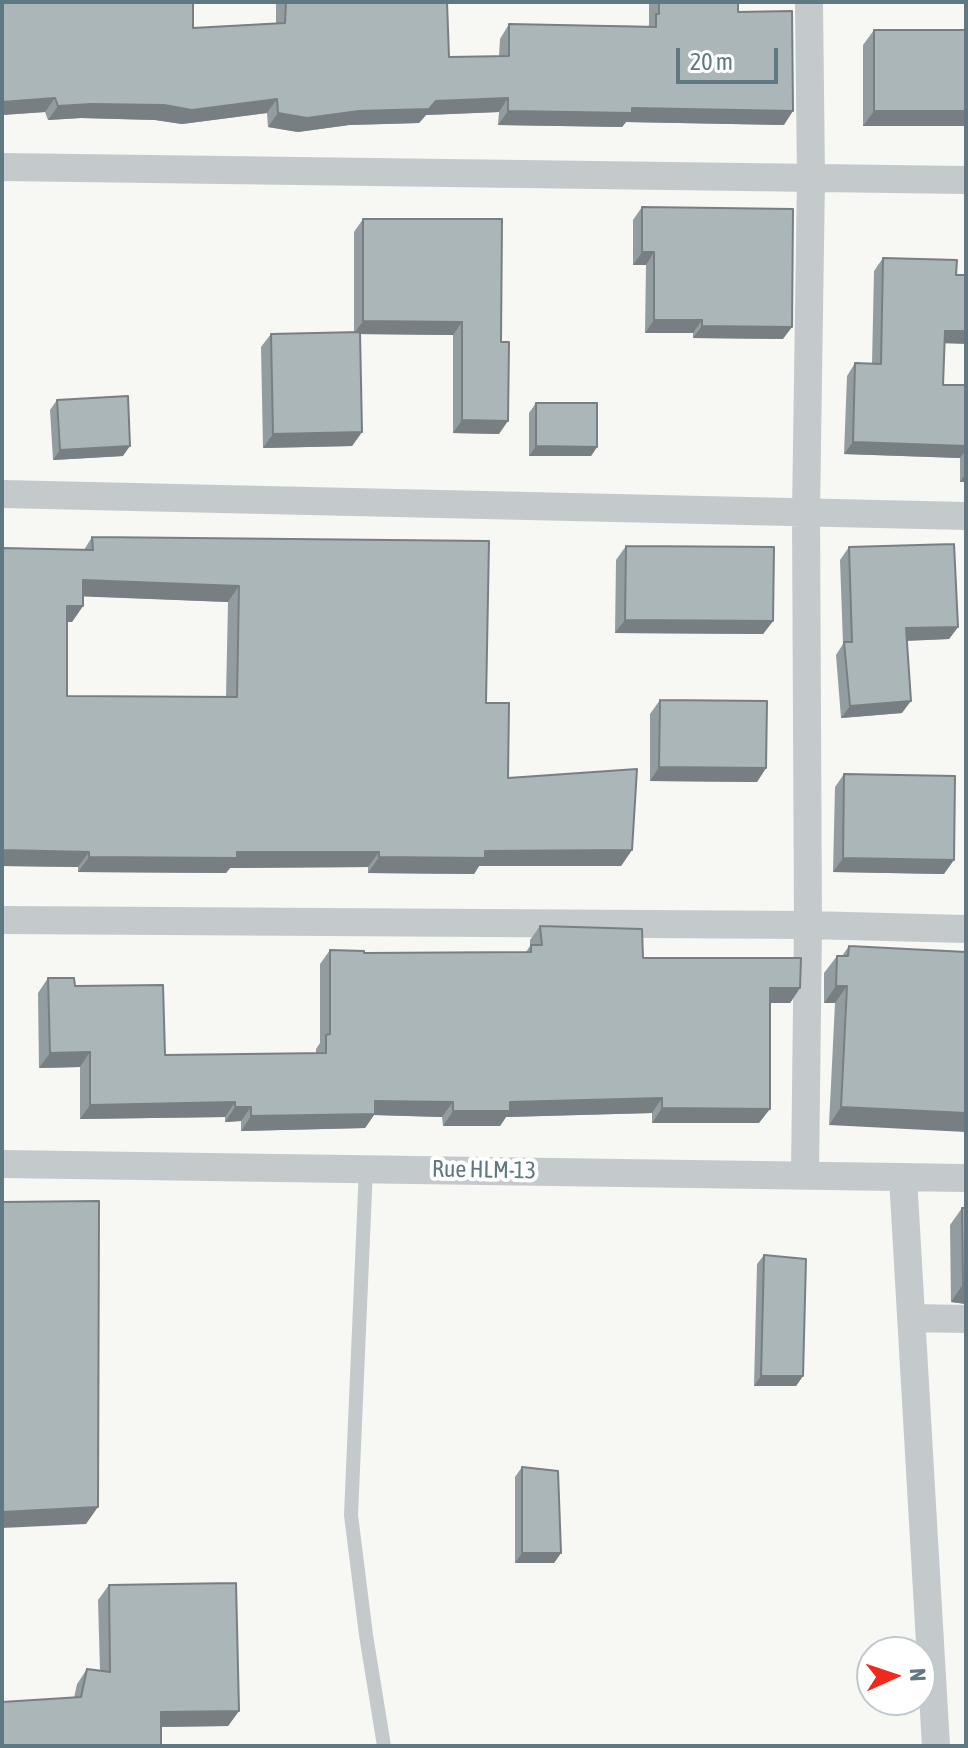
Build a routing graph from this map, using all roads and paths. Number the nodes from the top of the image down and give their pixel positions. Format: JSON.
{"nodes":[{"id":1,"x":809,"y":2,"type":"edge"},
{"id":2,"x":2,"y":167,"type":"edge"},
{"id":3,"x":811,"y":178,"type":"junction"},
{"id":4,"x":966,"y":180,"type":"edge"},
{"id":5,"x":2,"y":494,"type":"edge"},
{"id":6,"x":806,"y":513,"type":"junction"},
{"id":7,"x":966,"y":516,"type":"edge"},
{"id":8,"x":2,"y":920,"type":"edge"},
{"id":9,"x":808,"y":925,"type":"junction"},
{"id":10,"x":966,"y":929,"type":"edge"},
{"id":11,"x":2,"y":1164,"type":"edge"},
{"id":12,"x":366,"y":1168,"type":"junction"},
{"id":13,"x":805,"y":1174,"type":"junction"},
{"id":14,"x":903,"y":1177,"type":"junction"},
{"id":15,"x":966,"y":1178,"type":"edge"},
{"id":16,"x":911,"y":1318,"type":"junction"},
{"id":17,"x":966,"y":1319,"type":"edge"},
{"id":18,"x":384,"y":1746,"type":"edge"},
{"id":19,"x":936,"y":1746,"type":"edge"}],
"edges":[{"from":1,"to":3,"type":"street"},
{"from":2,"to":3,"type":"street"},
{"from":3,"to":4,"type":"street"},
{"from":3,"to":6,"type":"street"},
{"from":5,"to":6,"type":"street"},
{"from":6,"to":7,"type":"street"},
{"from":6,"to":9,"type":"street"},
{"from":8,"to":9,"type":"street"},
{"from":9,"to":10,"type":"street"},
{"from":9,"to":13,"type":"street"},
{"from":11,"to":12,"type":"street","name":"Rue HLM-13"},
{"from":12,"to":13,"type":"street","name":"Rue HLM-13"},
{"from":12,"to":18,"type":"lane"},
{"from":13,"to":14,"type":"street","name":"Rue HLM-13"},
{"from":14,"to":15,"type":"street","name":"Rue HLM-13"},
{"from":14,"to":16,"type":"street"},
{"from":16,"to":17,"type":"street"},
{"from":16,"to":19,"type":"street"}]}
